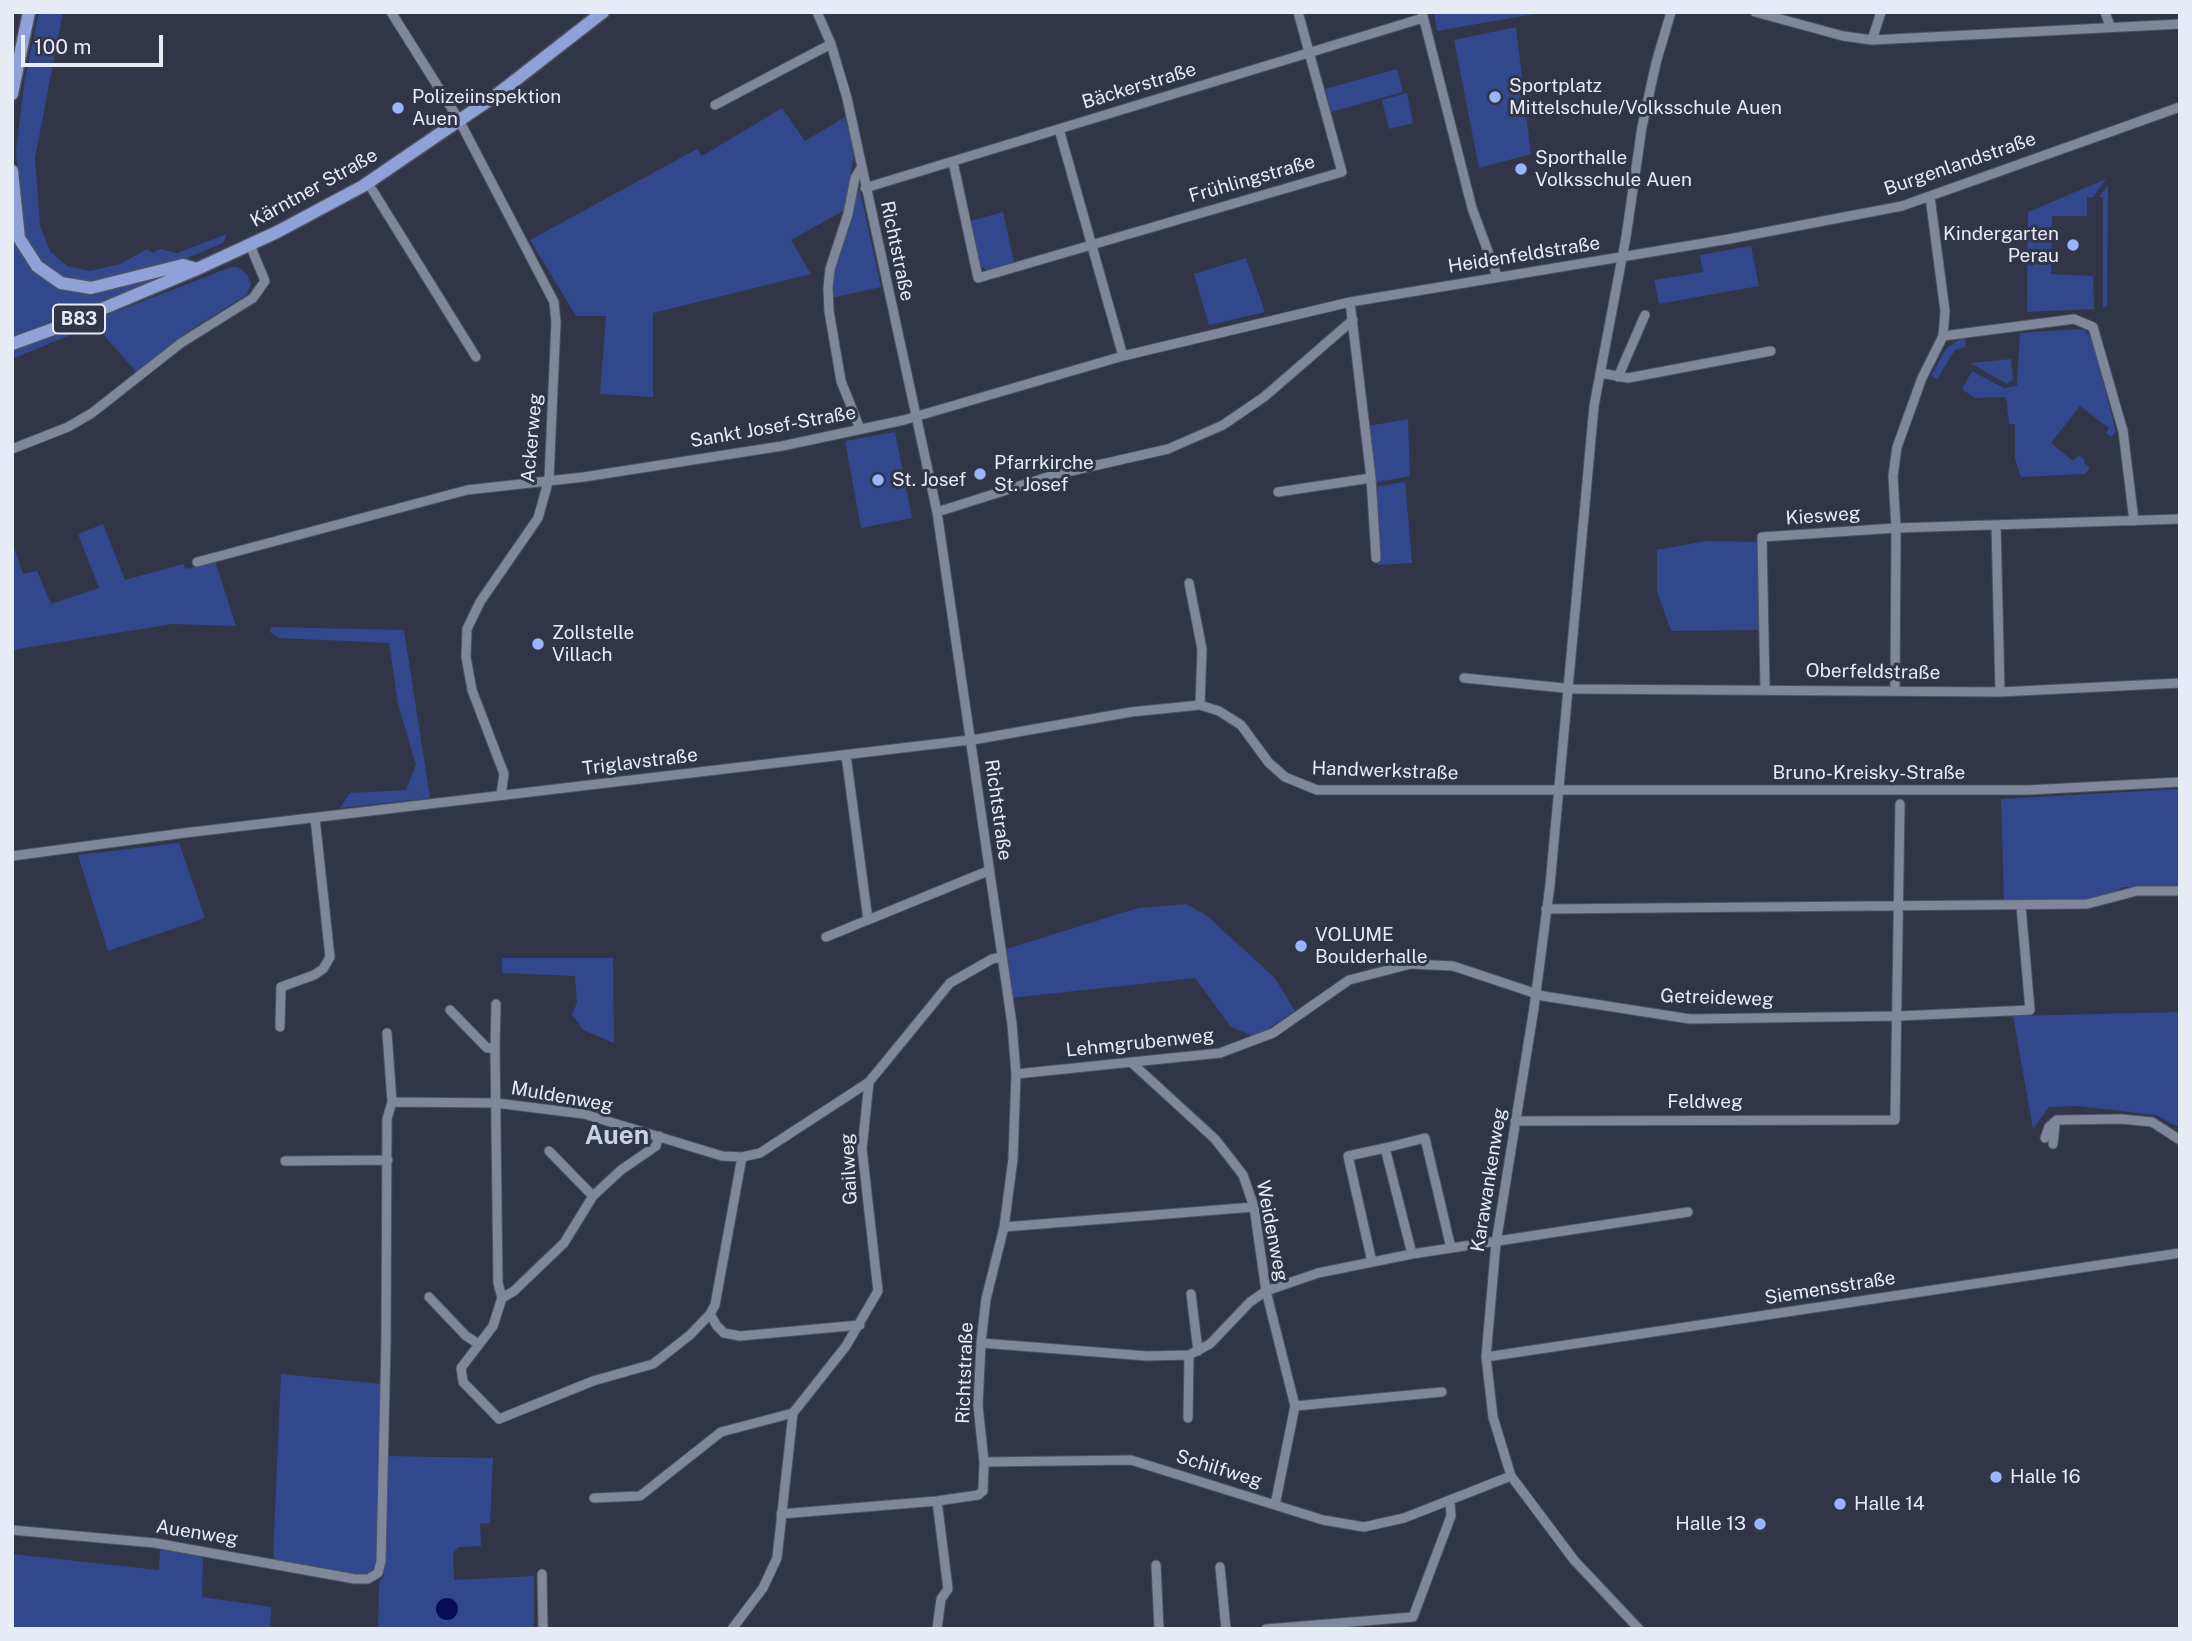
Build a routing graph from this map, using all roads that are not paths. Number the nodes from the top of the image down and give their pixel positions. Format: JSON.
{"nodes":[{"id":1,"x":29,"y":12,"type":"edge"},
{"id":2,"x":603,"y":12,"type":"edge"},
{"id":3,"x":817,"y":12,"type":"edge"},
{"id":4,"x":1298,"y":12,"type":"edge"},
{"id":5,"x":1671,"y":12,"type":"edge"},
{"id":6,"x":1755,"y":12,"type":"edge"},
{"id":7,"x":1881,"y":12,"type":"edge"},
{"id":8,"x":2105,"y":12,"type":"edge"},
{"id":9,"x":393,"y":13,"type":"edge"},
{"id":10,"x":1423,"y":15,"type":"edge"},
{"id":11,"x":2180,"y":24,"type":"edge"},
{"id":12,"x":2110,"y":26,"type":"junction"},
{"id":13,"x":1872,"y":40,"type":"junction"},
{"id":14,"x":831,"y":44,"type":"junction"},
{"id":15,"x":1310,"y":52,"type":"junction"},
{"id":16,"x":12,"y":94,"type":"edge"},
{"id":17,"x":715,"y":105,"type":"dead end"},
{"id":18,"x":2180,"y":107,"type":"edge"},
{"id":19,"x":459,"y":120,"type":"junction"},
{"id":20,"x":1059,"y":129,"type":"junction"},
{"id":21,"x":953,"y":162,"type":"junction"},
{"id":22,"x":861,"y":168,"type":"junction"},
{"id":23,"x":12,"y":171,"type":"edge"},
{"id":24,"x":368,"y":183,"type":"junction"},
{"id":25,"x":865,"y":188,"type":"junction"},
{"id":26,"x":1930,"y":197,"type":"junction"},
{"id":27,"x":1093,"y":243,"type":"junction"},
{"id":28,"x":250,"y":245,"type":"junction"},
{"id":29,"x":1623,"y":256,"type":"junction"},
{"id":30,"x":197,"y":269,"type":"junction"},
{"id":31,"x":1497,"y":276,"type":"junction"},
{"id":32,"x":1350,"y":302,"type":"junction"},
{"id":33,"x":1645,"y":315,"type":"dead end"},
{"id":34,"x":1353,"y":320,"type":"junction"},
{"id":35,"x":1943,"y":336,"type":"junction"},
{"id":36,"x":12,"y":344,"type":"edge"},
{"id":37,"x":1771,"y":351,"type":"dead end"},
{"id":38,"x":1123,"y":356,"type":"junction"},
{"id":39,"x":476,"y":357,"type":"dead end"},
{"id":40,"x":1601,"y":373,"type":"junction"},
{"id":41,"x":1618,"y":377,"type":"junction"},
{"id":42,"x":915,"y":417,"type":"junction"},
{"id":43,"x":860,"y":429,"type":"junction"},
{"id":44,"x":12,"y":449,"type":"edge"},
{"id":45,"x":1371,"y":478,"type":"junction"},
{"id":46,"x":549,"y":479,"type":"junction"},
{"id":47,"x":1278,"y":492,"type":"dead end"},
{"id":48,"x":937,"y":512,"type":"junction"},
{"id":49,"x":2180,"y":519,"type":"edge"},
{"id":50,"x":2134,"y":521,"type":"junction"},
{"id":51,"x":1996,"y":525,"type":"junction"},
{"id":52,"x":1896,"y":528,"type":"junction"},
{"id":53,"x":1376,"y":558,"type":"dead end"},
{"id":54,"x":197,"y":562,"type":"dead end"},
{"id":55,"x":1189,"y":583,"type":"dead end"},
{"id":56,"x":1464,"y":678,"type":"dead end"},
{"id":57,"x":2180,"y":683,"type":"edge"},
{"id":58,"x":1765,"y":688,"type":"junction"},
{"id":59,"x":1566,"y":689,"type":"junction"},
{"id":60,"x":1895,"y":690,"type":"junction"},
{"id":61,"x":2000,"y":692,"type":"junction"},
{"id":62,"x":1200,"y":705,"type":"junction"},
{"id":63,"x":970,"y":740,"type":"junction"},
{"id":64,"x":846,"y":755,"type":"junction"},
{"id":65,"x":2180,"y":782,"type":"edge"},
{"id":66,"x":1558,"y":789,"type":"junction"},
{"id":67,"x":501,"y":795,"type":"junction"},
{"id":68,"x":1900,"y":804,"type":"dead end"},
{"id":69,"x":315,"y":818,"type":"junction"},
{"id":70,"x":12,"y":856,"type":"edge"},
{"id":71,"x":988,"y":871,"type":"junction"},
{"id":72,"x":2180,"y":891,"type":"edge"},
{"id":73,"x":1900,"y":906,"type":"junction"},
{"id":74,"x":2021,"y":906,"type":"junction"},
{"id":75,"x":1546,"y":909,"type":"junction"},
{"id":76,"x":868,"y":920,"type":"junction"},
{"id":77,"x":826,"y":937,"type":"dead end"},
{"id":78,"x":1002,"y":957,"type":"junction"},
{"id":79,"x":1535,"y":993,"type":"junction"},
{"id":80,"x":496,"y":1004,"type":"dead end"},
{"id":81,"x":450,"y":1010,"type":"dead end"},
{"id":82,"x":1899,"y":1016,"type":"junction"},
{"id":83,"x":280,"y":1027,"type":"dead end"},
{"id":84,"x":387,"y":1033,"type":"dead end"},
{"id":85,"x":495,"y":1048,"type":"junction"},
{"id":86,"x":1132,"y":1063,"type":"junction"},
{"id":87,"x":1016,"y":1074,"type":"junction"},
{"id":88,"x":869,"y":1082,"type":"junction"},
{"id":89,"x":391,"y":1102,"type":"junction"},
{"id":90,"x":496,"y":1103,"type":"junction"},
{"id":91,"x":1515,"y":1121,"type":"junction"},
{"id":92,"x":659,"y":1136,"type":"junction"},
{"id":93,"x":2177,"y":1137,"type":"edge"},
{"id":94,"x":2049,"y":1141,"type":"dead end"},
{"id":95,"x":1385,"y":1148,"type":"junction"},
{"id":96,"x":549,"y":1151,"type":"dead end"},
{"id":97,"x":742,"y":1157,"type":"junction"},
{"id":98,"x":388,"y":1160,"type":"junction"},
{"id":99,"x":285,"y":1161,"type":"dead end"},
{"id":100,"x":593,"y":1196,"type":"junction"},
{"id":101,"x":1254,"y":1207,"type":"junction"},
{"id":102,"x":1688,"y":1212,"type":"dead end"},
{"id":103,"x":1004,"y":1227,"type":"junction"},
{"id":104,"x":1496,"y":1242,"type":"junction"},
{"id":105,"x":1451,"y":1248,"type":"junction"},
{"id":106,"x":2180,"y":1253,"type":"edge"},
{"id":107,"x":1412,"y":1254,"type":"junction"},
{"id":108,"x":1372,"y":1262,"type":"junction"},
{"id":109,"x":1266,"y":1291,"type":"junction"},
{"id":110,"x":1191,"y":1294,"type":"dead end"},
{"id":111,"x":429,"y":1297,"type":"dead end"},
{"id":112,"x":502,"y":1298,"type":"junction"},
{"id":113,"x":710,"y":1314,"type":"junction"},
{"id":114,"x":860,"y":1325,"type":"junction"},
{"id":115,"x":981,"y":1343,"type":"junction"},
{"id":116,"x":479,"y":1344,"type":"junction"},
{"id":117,"x":1193,"y":1353,"type":"junction"},
{"id":118,"x":1486,"y":1357,"type":"junction"},
{"id":119,"x":1442,"y":1392,"type":"dead end"},
{"id":120,"x":1295,"y":1406,"type":"junction"},
{"id":121,"x":793,"y":1413,"type":"junction"},
{"id":122,"x":1188,"y":1418,"type":"dead end"},
{"id":123,"x":984,"y":1462,"type":"junction"},
{"id":124,"x":1511,"y":1476,"type":"junction"},
{"id":125,"x":594,"y":1498,"type":"dead end"},
{"id":126,"x":1450,"y":1501,"type":"junction"},
{"id":127,"x":937,"y":1502,"type":"junction"},
{"id":128,"x":1275,"y":1505,"type":"junction"},
{"id":129,"x":781,"y":1514,"type":"junction"},
{"id":130,"x":12,"y":1530,"type":"edge"},
{"id":131,"x":1156,"y":1565,"type":"dead end"},
{"id":132,"x":1220,"y":1567,"type":"dead end"},
{"id":133,"x":542,"y":1574,"type":"dead end"},
{"id":134,"x":543,"y":1629,"type":"edge"},
{"id":135,"x":732,"y":1629,"type":"edge"},
{"id":136,"x":937,"y":1629,"type":"edge"},
{"id":137,"x":1159,"y":1629,"type":"edge"},
{"id":138,"x":1226,"y":1629,"type":"edge"},
{"id":139,"x":1266,"y":1629,"type":"edge"},
{"id":140,"x":1639,"y":1629,"type":"edge"}],
"edges":[{"from":1,"to":16,"type":"main road"},
{"from":2,"to":19,"type":"main road","name":"Kärntner Straße","number":"B83"},
{"from":3,"to":14,"type":"street","name":"Richtstraße"},
{"from":4,"to":15,"type":"street"},
{"from":5,"to":29,"type":"street","name":"Heidenfeldstraße"},
{"from":6,"to":13,"type":"street"},
{"from":7,"to":13,"type":"street"},
{"from":8,"to":12,"type":"street"},
{"from":9,"to":19,"type":"street","name":"Ackerweg"},
{"from":10,"to":15,"type":"street","name":"Bäckerstraße"},
{"from":10,"to":31,"type":"street"},
{"from":11,"to":12,"type":"street"},
{"from":12,"to":13,"type":"street"},
{"from":14,"to":17,"type":"street"},
{"from":14,"to":22,"type":"street","name":"Richtstraße"},
{"from":15,"to":20,"type":"street","name":"Bäckerstraße"},
{"from":15,"to":27,"type":"street","name":"Frühlingstraße"},
{"from":18,"to":26,"type":"street","name":"Burgenlandstraße"},
{"from":19,"to":24,"type":"main road","name":"Kärntner Straße","number":"B83"},
{"from":19,"to":46,"type":"street","name":"Ackerweg"},
{"from":20,"to":21,"type":"street","name":"Bäckerstraße"},
{"from":20,"to":27,"type":"street"},
{"from":21,"to":25,"type":"street","name":"Bäckerstraße"},
{"from":21,"to":27,"type":"street"},
{"from":22,"to":25,"type":"street","name":"Richtstraße"},
{"from":22,"to":43,"type":"street","name":"Richtstraße"},
{"from":23,"to":30,"type":"main road"},
{"from":24,"to":28,"type":"main road","name":"Kärntner Straße","number":"B83"},
{"from":24,"to":39,"type":"street"},
{"from":25,"to":42,"type":"street","name":"Richtstraße"},
{"from":26,"to":29,"type":"street","name":"Burgenlandstraße"},
{"from":26,"to":35,"type":"street"},
{"from":27,"to":38,"type":"street"},
{"from":28,"to":30,"type":"main road","name":"Kärntner Straße","number":"B83"},
{"from":28,"to":44,"type":"street"},
{"from":29,"to":31,"type":"street","name":"Heidenfeldstraße"},
{"from":29,"to":40,"type":"street","name":"Karawankenweg"},
{"from":30,"to":36,"type":"main road","name":"Kärntner Straße","number":"B83"},
{"from":31,"to":32,"type":"street","name":"Heidenfeldstraße"},
{"from":32,"to":34,"type":"street"},
{"from":32,"to":38,"type":"street","name":"Sankt Josef-Straße"},
{"from":33,"to":41,"type":"street"},
{"from":34,"to":45,"type":"street"},
{"from":34,"to":48,"type":"street"},
{"from":35,"to":50,"type":"street"},
{"from":35,"to":52,"type":"street"},
{"from":37,"to":41,"type":"street"},
{"from":38,"to":42,"type":"street","name":"Sankt Josef-Straße"},
{"from":40,"to":41,"type":"street"},
{"from":40,"to":59,"type":"street","name":"Karawankenweg"},
{"from":42,"to":43,"type":"street","name":"Sankt Josef-Straße"},
{"from":42,"to":48,"type":"street","name":"Richtstraße"},
{"from":43,"to":46,"type":"street","name":"Sankt Josef-Straße"},
{"from":45,"to":47,"type":"street"},
{"from":45,"to":53,"type":"street"},
{"from":46,"to":54,"type":"street","name":"Sankt Josef-Straße"},
{"from":46,"to":67,"type":"street","name":"Ackerweg"},
{"from":48,"to":63,"type":"street","name":"Richtstraße"},
{"from":49,"to":50,"type":"street","name":"Kiesweg"},
{"from":50,"to":51,"type":"street","name":"Kiesweg"},
{"from":51,"to":52,"type":"street","name":"Kiesweg"},
{"from":51,"to":61,"type":"street"},
{"from":52,"to":58,"type":"street","name":"Kiesweg"},
{"from":52,"to":60,"type":"street"},
{"from":55,"to":62,"type":"street"},
{"from":56,"to":59,"type":"street"},
{"from":57,"to":61,"type":"street","name":"Oberfeldstraße"},
{"from":58,"to":59,"type":"street","name":"Oberfeldstraße"},
{"from":58,"to":60,"type":"street","name":"Oberfeldstraße"},
{"from":59,"to":66,"type":"street","name":"Karawankenweg"},
{"from":60,"to":61,"type":"street","name":"Oberfeldstraße"},
{"from":62,"to":63,"type":"street","name":"Handwerkstraße"},
{"from":62,"to":66,"type":"street","name":"Handwerkstraße"},
{"from":63,"to":64,"type":"street","name":"Triglavstraße"},
{"from":63,"to":71,"type":"street","name":"Richtstraße"},
{"from":64,"to":67,"type":"street","name":"Triglavstraße"},
{"from":64,"to":76,"type":"street"},
{"from":65,"to":66,"type":"street","name":"Bruno-Kreisky-Straße"},
{"from":66,"to":75,"type":"street","name":"Karawankenweg"},
{"from":67,"to":69,"type":"street","name":"Triglavstraße"},
{"from":68,"to":73,"type":"street"},
{"from":69,"to":70,"type":"street","name":"Triglavstraße"},
{"from":69,"to":83,"type":"street"},
{"from":71,"to":76,"type":"street"},
{"from":71,"to":78,"type":"street","name":"Richtstraße"},
{"from":72,"to":74,"type":"street"},
{"from":73,"to":74,"type":"street"},
{"from":73,"to":75,"type":"street"},
{"from":73,"to":82,"type":"street"},
{"from":74,"to":82,"type":"street","name":"Getreideweg"},
{"from":75,"to":79,"type":"street","name":"Karawankenweg"},
{"from":76,"to":77,"type":"street"},
{"from":78,"to":87,"type":"street","name":"Richtstraße"},
{"from":78,"to":88,"type":"street"},
{"from":79,"to":82,"type":"street","name":"Getreideweg"},
{"from":79,"to":86,"type":"street","name":"Lehmgrubenweg"},
{"from":79,"to":91,"type":"street","name":"Karawankenweg"},
{"from":80,"to":85,"type":"street"},
{"from":81,"to":85,"type":"street"},
{"from":82,"to":91,"type":"street","name":"Feldweg"},
{"from":84,"to":89,"type":"street"},
{"from":85,"to":90,"type":"street"},
{"from":86,"to":87,"type":"street","name":"Lehmgrubenweg"},
{"from":86,"to":101,"type":"street","name":"Weidenweg"},
{"from":87,"to":103,"type":"street","name":"Richtstraße"},
{"from":88,"to":97,"type":"street"},
{"from":88,"to":114,"type":"street","name":"Gailweg"},
{"from":89,"to":90,"type":"street","name":"Muldenweg"},
{"from":89,"to":98,"type":"street"},
{"from":90,"to":92,"type":"street","name":"Muldenweg"},
{"from":90,"to":112,"type":"street"},
{"from":91,"to":104,"type":"street","name":"Karawankenweg"},
{"from":92,"to":97,"type":"street","name":"Muldenweg"},
{"from":92,"to":100,"type":"street"},
{"from":93,"to":94,"type":"street"},
{"from":95,"to":105,"type":"street"},
{"from":95,"to":107,"type":"street"},
{"from":95,"to":108,"type":"street"},
{"from":96,"to":100,"type":"street"},
{"from":97,"to":113,"type":"street"},
{"from":98,"to":99,"type":"street"},
{"from":98,"to":130,"type":"street","name":"Auenweg"},
{"from":100,"to":112,"type":"street"},
{"from":101,"to":103,"type":"street"},
{"from":101,"to":109,"type":"street","name":"Weidenweg"},
{"from":102,"to":104,"type":"street"},
{"from":103,"to":115,"type":"street","name":"Richtstraße"},
{"from":104,"to":105,"type":"street"},
{"from":104,"to":118,"type":"street","name":"Karawankenweg"},
{"from":105,"to":107,"type":"street"},
{"from":106,"to":118,"type":"street","name":"Siemensstraße"},
{"from":107,"to":108,"type":"street"},
{"from":108,"to":109,"type":"street"},
{"from":109,"to":117,"type":"street"},
{"from":109,"to":120,"type":"street","name":"Weidenweg"},
{"from":110,"to":117,"type":"street"},
{"from":111,"to":116,"type":"street"},
{"from":112,"to":116,"type":"street"},
{"from":113,"to":114,"type":"street"},
{"from":113,"to":116,"type":"street"},
{"from":114,"to":121,"type":"street","name":"Gailweg"},
{"from":115,"to":117,"type":"street"},
{"from":115,"to":123,"type":"street","name":"Richtstraße"},
{"from":117,"to":122,"type":"street"},
{"from":118,"to":124,"type":"street","name":"Karawankenweg"},
{"from":119,"to":120,"type":"street"},
{"from":120,"to":128,"type":"street","name":"Weidenweg"},
{"from":121,"to":125,"type":"street"},
{"from":121,"to":129,"type":"street"},
{"from":123,"to":127,"type":"street"},
{"from":123,"to":128,"type":"street","name":"Schilfweg"},
{"from":124,"to":126,"type":"street","name":"Schilfweg"},
{"from":124,"to":140,"type":"street","name":"Karawankenweg"},
{"from":126,"to":128,"type":"street","name":"Schilfweg"},
{"from":126,"to":139,"type":"street"},
{"from":127,"to":129,"type":"street"},
{"from":127,"to":136,"type":"street"},
{"from":129,"to":135,"type":"street"},
{"from":131,"to":137,"type":"street"},
{"from":132,"to":138,"type":"street"},
{"from":133,"to":134,"type":"street"}]}
